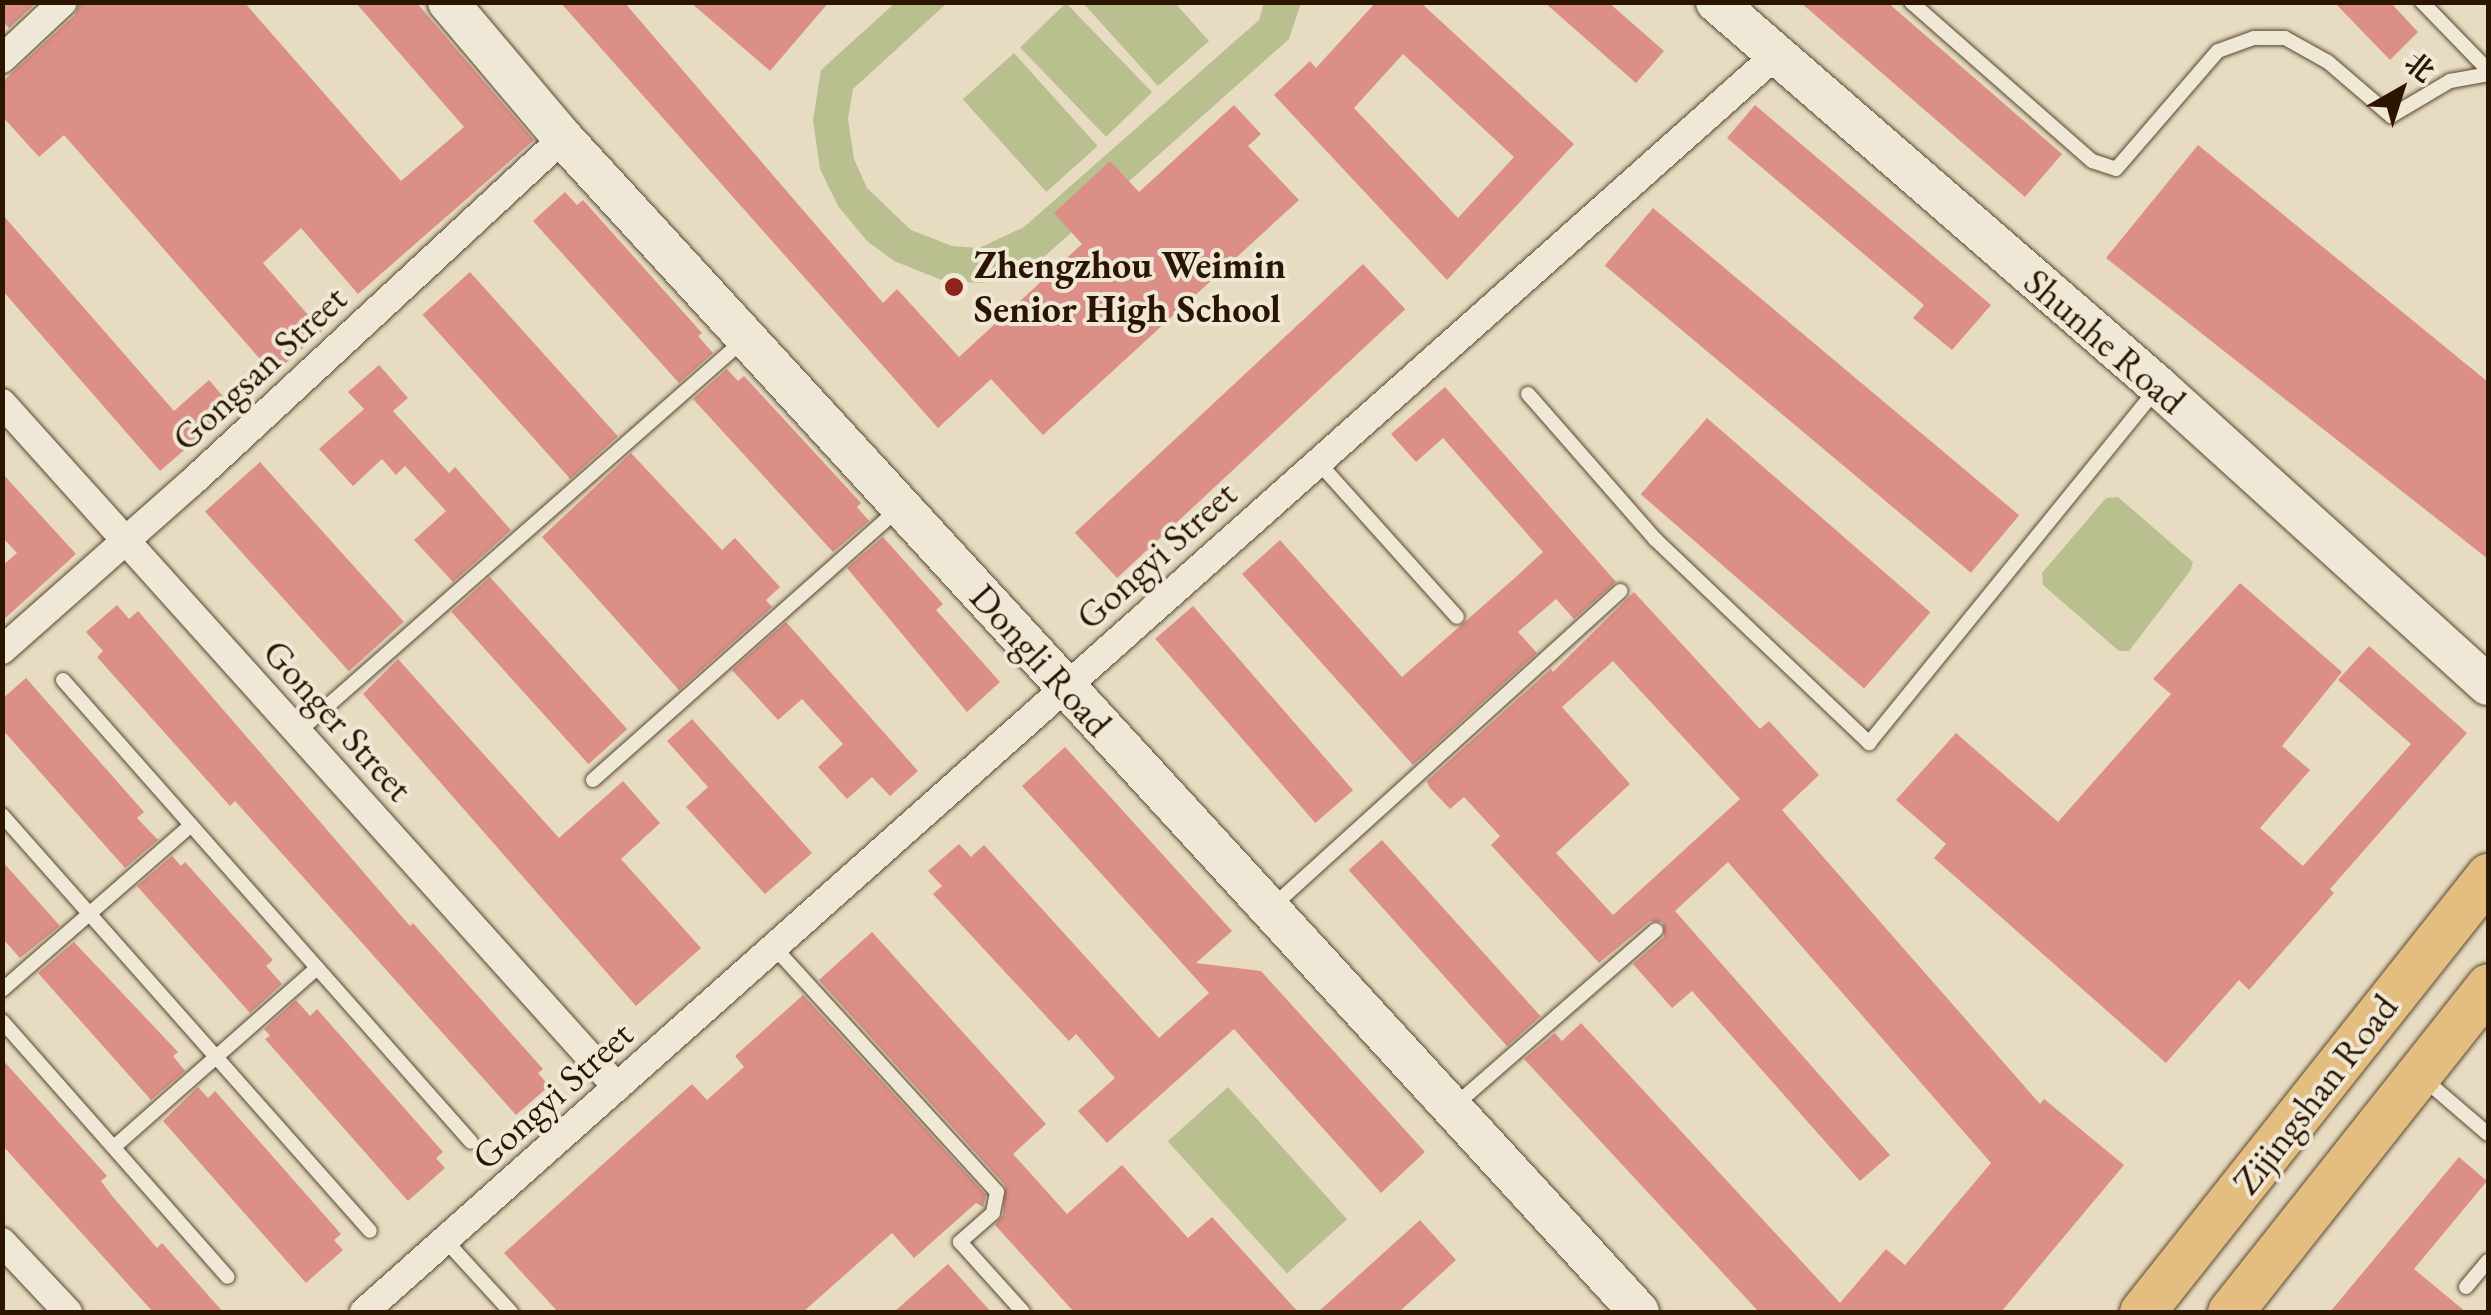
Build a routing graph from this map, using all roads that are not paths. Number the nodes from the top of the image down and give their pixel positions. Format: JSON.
{"nodes":[{"id":1,"x":62,"y":2,"type":"edge"},
{"id":2,"x":448,"y":2,"type":"edge"},
{"id":3,"x":1716,"y":2,"type":"edge"},
{"id":4,"x":1911,"y":2,"type":"edge"},
{"id":5,"x":2422,"y":2,"type":"edge"},
{"id":6,"x":1776,"y":55,"type":"junction"},
{"id":7,"x":2,"y":59,"type":"edge"},
{"id":8,"x":2488,"y":72,"type":"edge"},
{"id":9,"x":563,"y":138,"type":"junction"},
{"id":10,"x":746,"y":338,"type":"junction"},
{"id":11,"x":2158,"y":386,"type":"junction"},
{"id":12,"x":1528,"y":394,"type":"dead end"},
{"id":13,"x":2,"y":403,"type":"edge"},
{"id":14,"x":1318,"y":462,"type":"junction"},
{"id":15,"x":901,"y":506,"type":"junction"},
{"id":16,"x":126,"y":541,"type":"junction"},
{"id":17,"x":1620,"y":590,"type":"dead end"},
{"id":18,"x":1456,"y":618,"type":"dead end"},
{"id":19,"x":2,"y":650,"type":"edge"},
{"id":20,"x":63,"y":680,"type":"dead end"},
{"id":21,"x":2488,"y":685,"type":"edge"},
{"id":22,"x":1065,"y":686,"type":"junction"},
{"id":23,"x":298,"y":732,"type":"junction"},
{"id":24,"x":593,"y":780,"type":"dead end"},
{"id":25,"x":2,"y":815,"type":"edge"},
{"id":26,"x":191,"y":825,"type":"junction"},
{"id":27,"x":2488,"y":876,"type":"edge"},
{"id":28,"x":1269,"y":909,"type":"junction"},
{"id":29,"x":90,"y":914,"type":"junction"},
{"id":30,"x":1656,"y":930,"type":"dead end"},
{"id":31,"x":774,"y":947,"type":"junction"},
{"id":32,"x":317,"y":968,"type":"junction"},
{"id":33,"x":2488,"y":986,"type":"edge"},
{"id":34,"x":2,"y":990,"type":"edge"},
{"id":35,"x":2,"y":1021,"type":"edge"},
{"id":36,"x":216,"y":1057,"type":"junction"},
{"id":37,"x":2419,"y":1074,"type":"junction"},
{"id":38,"x":617,"y":1087,"type":"junction"},
{"id":39,"x":1452,"y":1109,"type":"junction"},
{"id":40,"x":2488,"y":1134,"type":"edge"},
{"id":41,"x":470,"y":1142,"type":"dead end"},
{"id":42,"x":114,"y":1147,"type":"junction"},
{"id":43,"x":370,"y":1231,"type":"dead end"},
{"id":44,"x":445,"y":1240,"type":"junction"},
{"id":45,"x":2,"y":1242,"type":"edge"},
{"id":46,"x":2488,"y":1261,"type":"edge"},
{"id":47,"x":228,"y":1276,"type":"dead end"},
{"id":48,"x":2466,"y":1287,"type":"dead end"},
{"id":49,"x":68,"y":1312,"type":"edge"},
{"id":50,"x":364,"y":1312,"type":"edge"},
{"id":51,"x":510,"y":1312,"type":"edge"},
{"id":52,"x":1024,"y":1312,"type":"edge"},
{"id":53,"x":1639,"y":1312,"type":"edge"},
{"id":54,"x":2142,"y":1312,"type":"edge"},
{"id":55,"x":2230,"y":1312,"type":"edge"}],
"edges":[{"from":1,"to":7,"type":"street"},
{"from":2,"to":9,"type":"street","name":"Dongli Road"},
{"from":3,"to":6,"type":"street","name":"Shunhe Road"},
{"from":4,"to":8,"type":"lane"},
{"from":5,"to":8,"type":"lane"},
{"from":6,"to":11,"type":"street","name":"Shunhe Road"},
{"from":6,"to":14,"type":"street","name":"Gongyi Street"},
{"from":9,"to":10,"type":"street","name":"Dongli Road"},
{"from":9,"to":16,"type":"street","name":"Gongsan Street"},
{"from":10,"to":15,"type":"street","name":"Dongli Road"},
{"from":10,"to":23,"type":"lane"},
{"from":11,"to":12,"type":"lane"},
{"from":11,"to":21,"type":"street","name":"Shunhe Road"},
{"from":13,"to":16,"type":"street","name":"Gonger Street"},
{"from":14,"to":18,"type":"lane"},
{"from":14,"to":22,"type":"street","name":"Gongyi Street"},
{"from":15,"to":22,"type":"street","name":"Dongli Road"},
{"from":15,"to":24,"type":"lane"},
{"from":16,"to":19,"type":"street","name":"Gongsan Street"},
{"from":16,"to":23,"type":"street","name":"Gonger Street"},
{"from":17,"to":28,"type":"lane"},
{"from":20,"to":26,"type":"lane"},
{"from":22,"to":28,"type":"street","name":"Dongli Road"},
{"from":22,"to":31,"type":"street","name":"Gongyi Street"},
{"from":23,"to":38,"type":"street","name":"Gonger Street"},
{"from":25,"to":29,"type":"lane"},
{"from":26,"to":29,"type":"lane"},
{"from":26,"to":32,"type":"lane"},
{"from":27,"to":54,"type":"main road","name":"Zijingshan Road"},
{"from":28,"to":39,"type":"street","name":"Dongli Road"},
{"from":29,"to":34,"type":"lane"},
{"from":29,"to":36,"type":"lane"},
{"from":30,"to":39,"type":"lane"},
{"from":31,"to":38,"type":"street","name":"Gongyi Street"},
{"from":31,"to":52,"type":"lane"},
{"from":32,"to":36,"type":"lane"},
{"from":32,"to":41,"type":"lane"},
{"from":33,"to":37,"type":"main road","name":"Zijingshan Road"},
{"from":35,"to":42,"type":"lane"},
{"from":36,"to":42,"type":"lane"},
{"from":36,"to":43,"type":"lane"},
{"from":37,"to":40,"type":"lane"},
{"from":37,"to":55,"type":"main road","name":"Zijingshan Road"},
{"from":38,"to":44,"type":"street","name":"Gongyi Street"},
{"from":39,"to":53,"type":"street","name":"Dongli Road"},
{"from":42,"to":47,"type":"lane"},
{"from":44,"to":50,"type":"street","name":"Gongyi Street"},
{"from":44,"to":51,"type":"lane"},
{"from":45,"to":49,"type":"street"},
{"from":46,"to":48,"type":"lane"}]}
